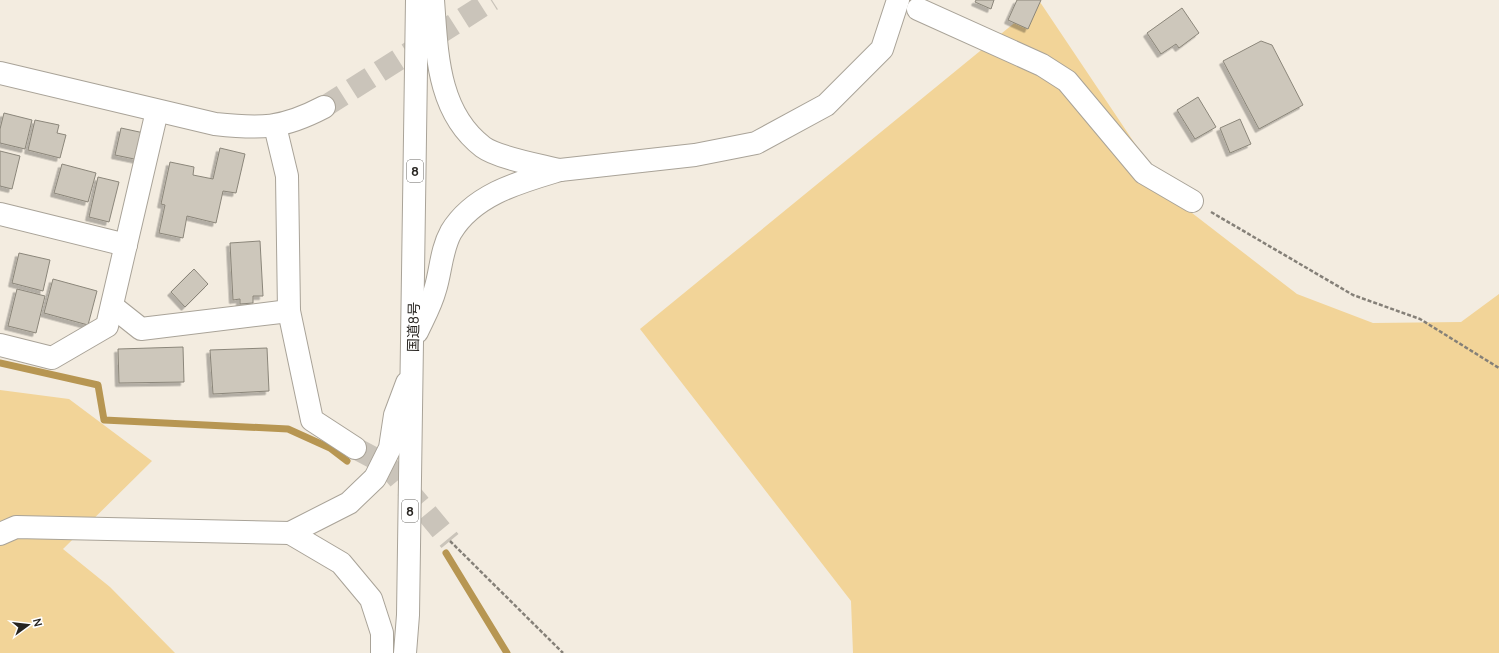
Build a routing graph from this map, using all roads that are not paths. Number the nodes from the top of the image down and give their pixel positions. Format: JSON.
{"nodes":[{"id":1,"x":417,"y":0,"type":"edge"},
{"id":2,"x":433,"y":0,"type":"edge"},
{"id":3,"x":898,"y":0,"type":"edge"},
{"id":4,"x":918,"y":9,"type":"dead end"},
{"id":5,"x":0,"y":73,"type":"edge"},
{"id":6,"x":324,"y":107,"type":"tunnel mouth"},
{"id":7,"x":158,"y":111,"type":"junction"},
{"id":8,"x":275,"y":126,"type":"junction"},
{"id":9,"x":560,"y":170,"type":"junction"},
{"id":10,"x":1192,"y":201,"type":"road end"},
{"id":11,"x":0,"y":214,"type":"edge"},
{"id":12,"x":126,"y":245,"type":"junction"},
{"id":13,"x":112,"y":306,"type":"junction"},
{"id":14,"x":288,"y":311,"type":"junction"},
{"id":15,"x":413,"y":342,"type":"junction"},
{"id":16,"x":0,"y":345,"type":"edge"},
{"id":17,"x":413,"y":368,"type":"junction"},
{"id":18,"x":355,"y":448,"type":"tunnel mouth"},
{"id":19,"x":290,"y":533,"type":"junction"},
{"id":20,"x":0,"y":534,"type":"edge"},
{"id":21,"x":382,"y":653,"type":"edge"},
{"id":22,"x":405,"y":653,"type":"edge"}],
"edges":[{"from":1,"to":15,"type":"main road","name":"国道8号","number":"8"},
{"from":2,"to":9,"type":"main road"},
{"from":3,"to":9,"type":"main road"},
{"from":4,"to":10,"type":"main road"},
{"from":5,"to":7,"type":"main road"},
{"from":6,"to":8,"type":"main road"},
{"from":7,"to":8,"type":"main road"},
{"from":7,"to":12,"type":"main road"},
{"from":8,"to":14,"type":"main road"},
{"from":9,"to":15,"type":"main road"},
{"from":11,"to":12,"type":"main road"},
{"from":12,"to":13,"type":"main road"},
{"from":13,"to":14,"type":"main road"},
{"from":13,"to":16,"type":"main road"},
{"from":14,"to":18,"type":"main road"},
{"from":15,"to":17,"type":"main road","name":"国道8号","number":"8"},
{"from":17,"to":19,"type":"main road"},
{"from":17,"to":22,"type":"main road","name":"国道8号","number":"8"},
{"from":19,"to":20,"type":"main road"},
{"from":19,"to":21,"type":"main road"}]}
